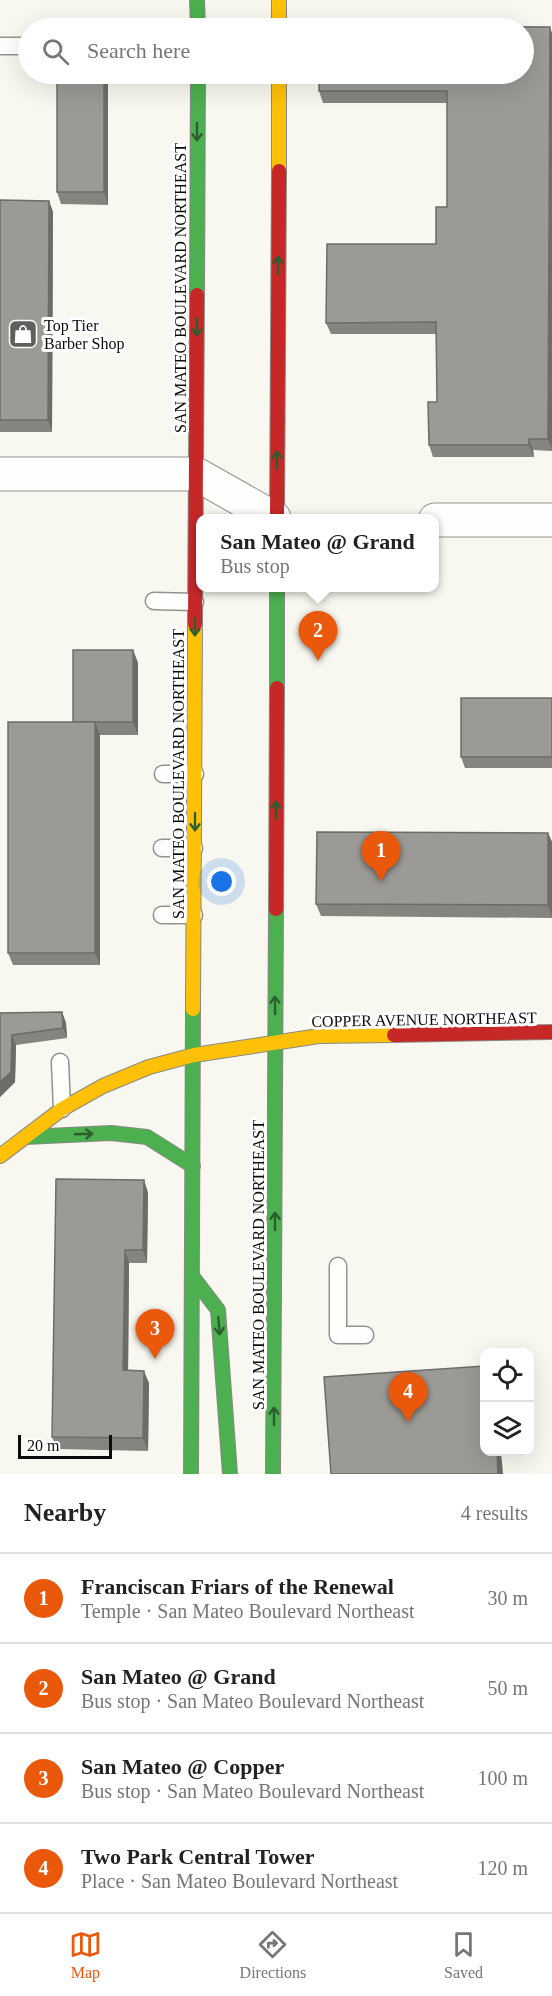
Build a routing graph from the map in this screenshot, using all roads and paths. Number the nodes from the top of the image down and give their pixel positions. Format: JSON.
{"nodes":[{"id":1,"x":197,"y":0,"type":"edge"},
{"id":2,"x":279,"y":0,"type":"edge"},
{"id":3,"x":198,"y":18,"type":"edge"},
{"id":4,"x":279,"y":18,"type":"edge"},
{"id":5,"x":0,"y":46,"type":"edge"},
{"id":6,"x":18,"y":46,"type":"edge"},
{"id":7,"x":198,"y":84,"type":"edge"},
{"id":8,"x":279,"y":84,"type":"edge"},
{"id":9,"x":0,"y":474,"type":"edge"},
{"id":10,"x":196,"y":474,"type":"junction"},
{"id":11,"x":267,"y":514,"type":"edge"},
{"id":12,"x":276,"y":514,"type":"edge"},
{"id":13,"x":439,"y":520,"type":"edge"},
{"id":14,"x":552,"y":520,"type":"edge"},
{"id":15,"x":277,"y":592,"type":"edge"},
{"id":16,"x":154,"y":601,"type":"dead end"},
{"id":17,"x":195,"y":602,"type":"junction"},
{"id":18,"x":163,"y":774,"type":"dead end"},
{"id":19,"x":195,"y":774,"type":"junction"},
{"id":20,"x":162,"y":848,"type":"dead end"},
{"id":21,"x":194,"y":848,"type":"junction"},
{"id":22,"x":162,"y":915,"type":"dead end"},
{"id":23,"x":194,"y":915,"type":"junction"},
{"id":24,"x":552,"y":1032,"type":"edge"},
{"id":25,"x":276,"y":1042,"type":"junction"},
{"id":26,"x":194,"y":1055,"type":"junction"},
{"id":27,"x":60,"y":1062,"type":"dead end"},
{"id":28,"x":62,"y":1109,"type":"junction"},
{"id":29,"x":25,"y":1137,"type":"junction"},
{"id":30,"x":0,"y":1156,"type":"edge"},
{"id":31,"x":193,"y":1166,"type":"junction"},
{"id":32,"x":338,"y":1266,"type":"dead end"},
{"id":33,"x":192,"y":1276,"type":"junction"},
{"id":34,"x":365,"y":1335,"type":"dead end"},
{"id":35,"x":191,"y":1474,"type":"edge"},
{"id":36,"x":230,"y":1474,"type":"edge"},
{"id":37,"x":273,"y":1474,"type":"edge"}],
"edges":[{"from":1,"to":3,"type":"main road"},
{"from":2,"to":4,"type":"main road"},
{"from":5,"to":6,"type":"lane"},
{"from":7,"to":10,"type":"main road","name":"SAN MATEO BOULEVARD NORTHEAST","one_way":true},
{"from":12,"to":8,"type":"main road","one_way":true},
{"from":9,"to":10,"type":"street"},
{"from":10,"to":11,"type":"street"},
{"from":10,"to":17,"type":"main road","name":"SAN MATEO BOULEVARD NORTHEAST"},
{"from":13,"to":14,"type":"street"},
{"from":25,"to":15,"type":"main road","name":"SAN MATEO BOULEVARD NORTHEAST","one_way":true},
{"from":16,"to":17,"type":"lane"},
{"from":17,"to":19,"type":"main road","name":"SAN MATEO BOULEVARD NORTHEAST","one_way":true},
{"from":18,"to":19,"type":"lane"},
{"from":19,"to":21,"type":"main road","name":"SAN MATEO BOULEVARD NORTHEAST","one_way":true},
{"from":20,"to":21,"type":"lane"},
{"from":21,"to":23,"type":"main road","name":"SAN MATEO BOULEVARD NORTHEAST"},
{"from":22,"to":23,"type":"lane"},
{"from":23,"to":26,"type":"main road","name":"SAN MATEO BOULEVARD NORTHEAST"},
{"from":24,"to":25,"type":"main road","name":"COPPER AVENUE NORTHEAST"},
{"from":25,"to":26,"type":"main road","name":"COPPER AVENUE NORTHEAST"},
{"from":37,"to":25,"type":"main road","name":"SAN MATEO BOULEVARD NORTHEAST","one_way":true},
{"from":26,"to":28,"type":"main road","name":"COPPER AVENUE NORTHEAST"},
{"from":26,"to":31,"type":"main road","name":"SAN MATEO BOULEVARD NORTHEAST"},
{"from":27,"to":28,"type":"lane"},
{"from":28,"to":29,"type":"main road","name":"COPPER AVENUE NORTHEAST"},
{"from":29,"to":30,"type":"main road","name":"COPPER AVENUE NORTHEAST"},
{"from":29,"to":31,"type":"main road","one_way":true},
{"from":31,"to":33,"type":"main road","name":"SAN MATEO BOULEVARD NORTHEAST"},
{"from":32,"to":34,"type":"lane"},
{"from":33,"to":35,"type":"main road","name":"SAN MATEO BOULEVARD NORTHEAST"},
{"from":33,"to":36,"type":"main road","one_way":true}]}
